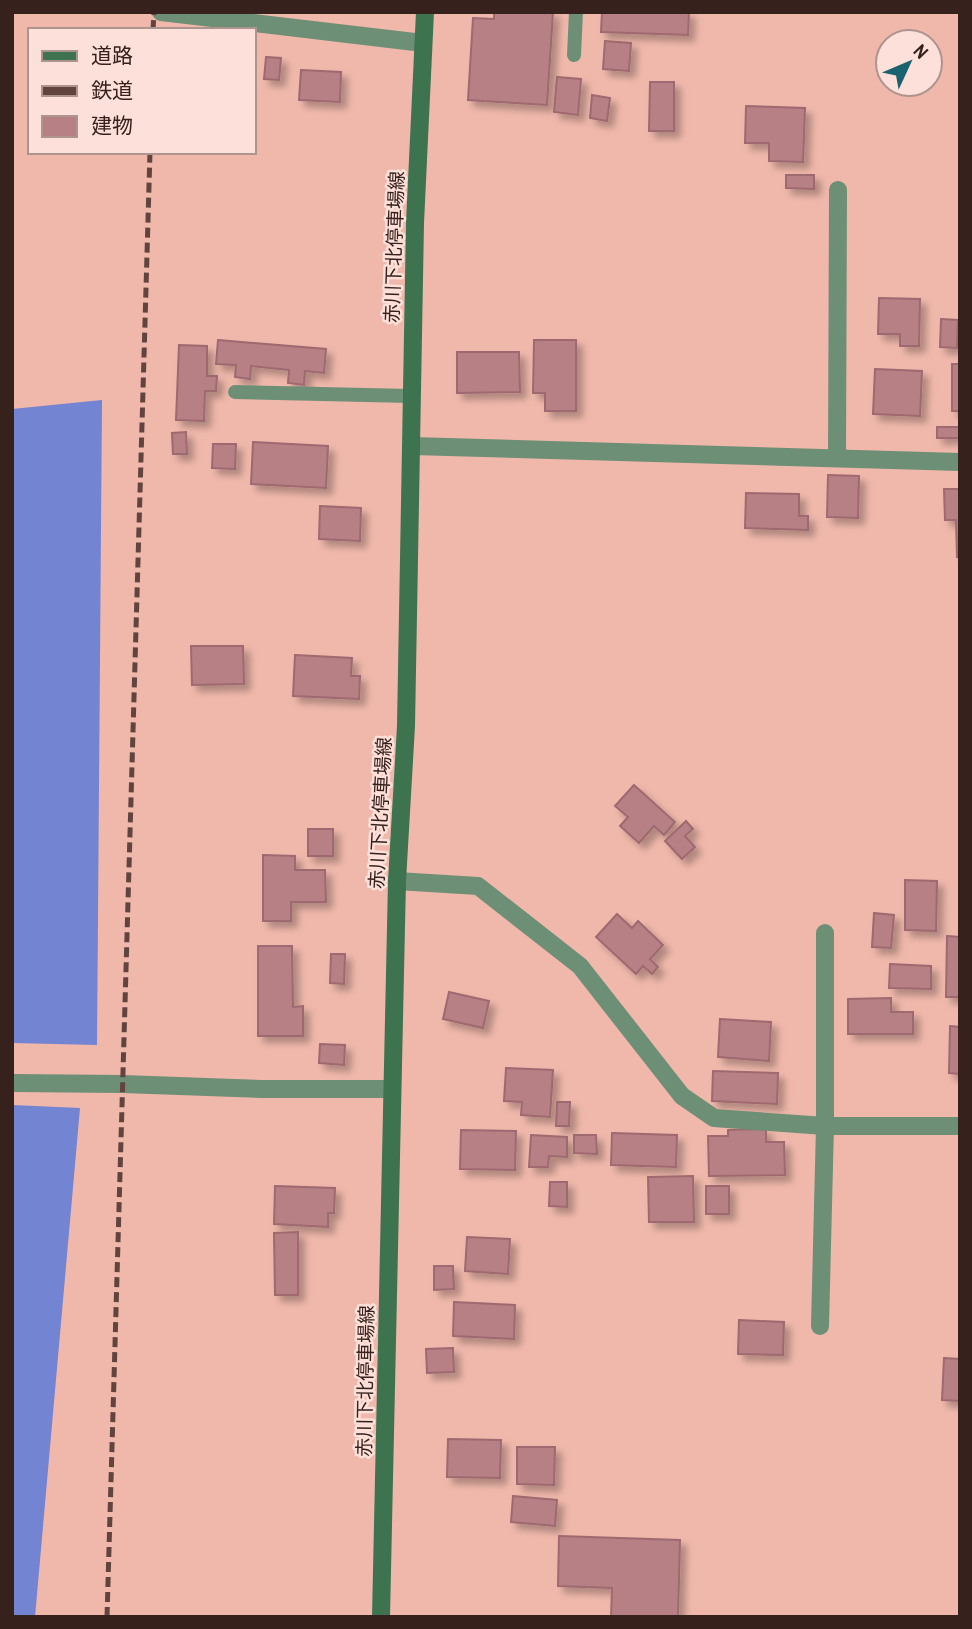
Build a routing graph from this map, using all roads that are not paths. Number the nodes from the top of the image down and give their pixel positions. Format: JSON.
{"nodes":[{"id":1,"x":161,"y":12,"type":"edge"},
{"id":2,"x":425,"y":12,"type":"edge"},
{"id":3,"x":576,"y":12,"type":"edge"},
{"id":4,"x":423,"y":43,"type":"junction"},
{"id":5,"x":574,"y":55,"type":"dead end"},
{"id":6,"x":838,"y":190,"type":"dead end"},
{"id":7,"x":235,"y":392,"type":"dead end"},
{"id":8,"x":411,"y":396,"type":"junction"},
{"id":9,"x":412,"y":446,"type":"junction"},
{"id":10,"x":837,"y":457,"type":"junction"},
{"id":11,"x":960,"y":462,"type":"edge"},
{"id":12,"x":397,"y":881,"type":"junction"},
{"id":13,"x":825,"y":933,"type":"dead end"},
{"id":14,"x":12,"y":1083,"type":"edge"},
{"id":15,"x":392,"y":1089,"type":"junction"},
{"id":16,"x":825,"y":1126,"type":"junction"},
{"id":17,"x":960,"y":1126,"type":"edge"},
{"id":18,"x":820,"y":1326,"type":"dead end"},
{"id":19,"x":381,"y":1617,"type":"edge"}],
"edges":[{"from":1,"to":4,"type":"street"},
{"from":2,"to":4,"type":"main road","name":"赤川下北停車場線"},
{"from":3,"to":5,"type":"lane"},
{"from":4,"to":8,"type":"main road","name":"赤川下北停車場線"},
{"from":6,"to":10,"type":"street"},
{"from":7,"to":8,"type":"lane"},
{"from":8,"to":9,"type":"main road","name":"赤川下北停車場線"},
{"from":9,"to":10,"type":"street"},
{"from":9,"to":12,"type":"main road","name":"赤川下北停車場線"},
{"from":10,"to":11,"type":"street"},
{"from":12,"to":15,"type":"main road","name":"赤川下北停車場線"},
{"from":12,"to":16,"type":"street"},
{"from":13,"to":16,"type":"street"},
{"from":14,"to":15,"type":"street"},
{"from":15,"to":19,"type":"main road","name":"赤川下北停車場線"},
{"from":16,"to":17,"type":"street"},
{"from":16,"to":18,"type":"street"}]}
